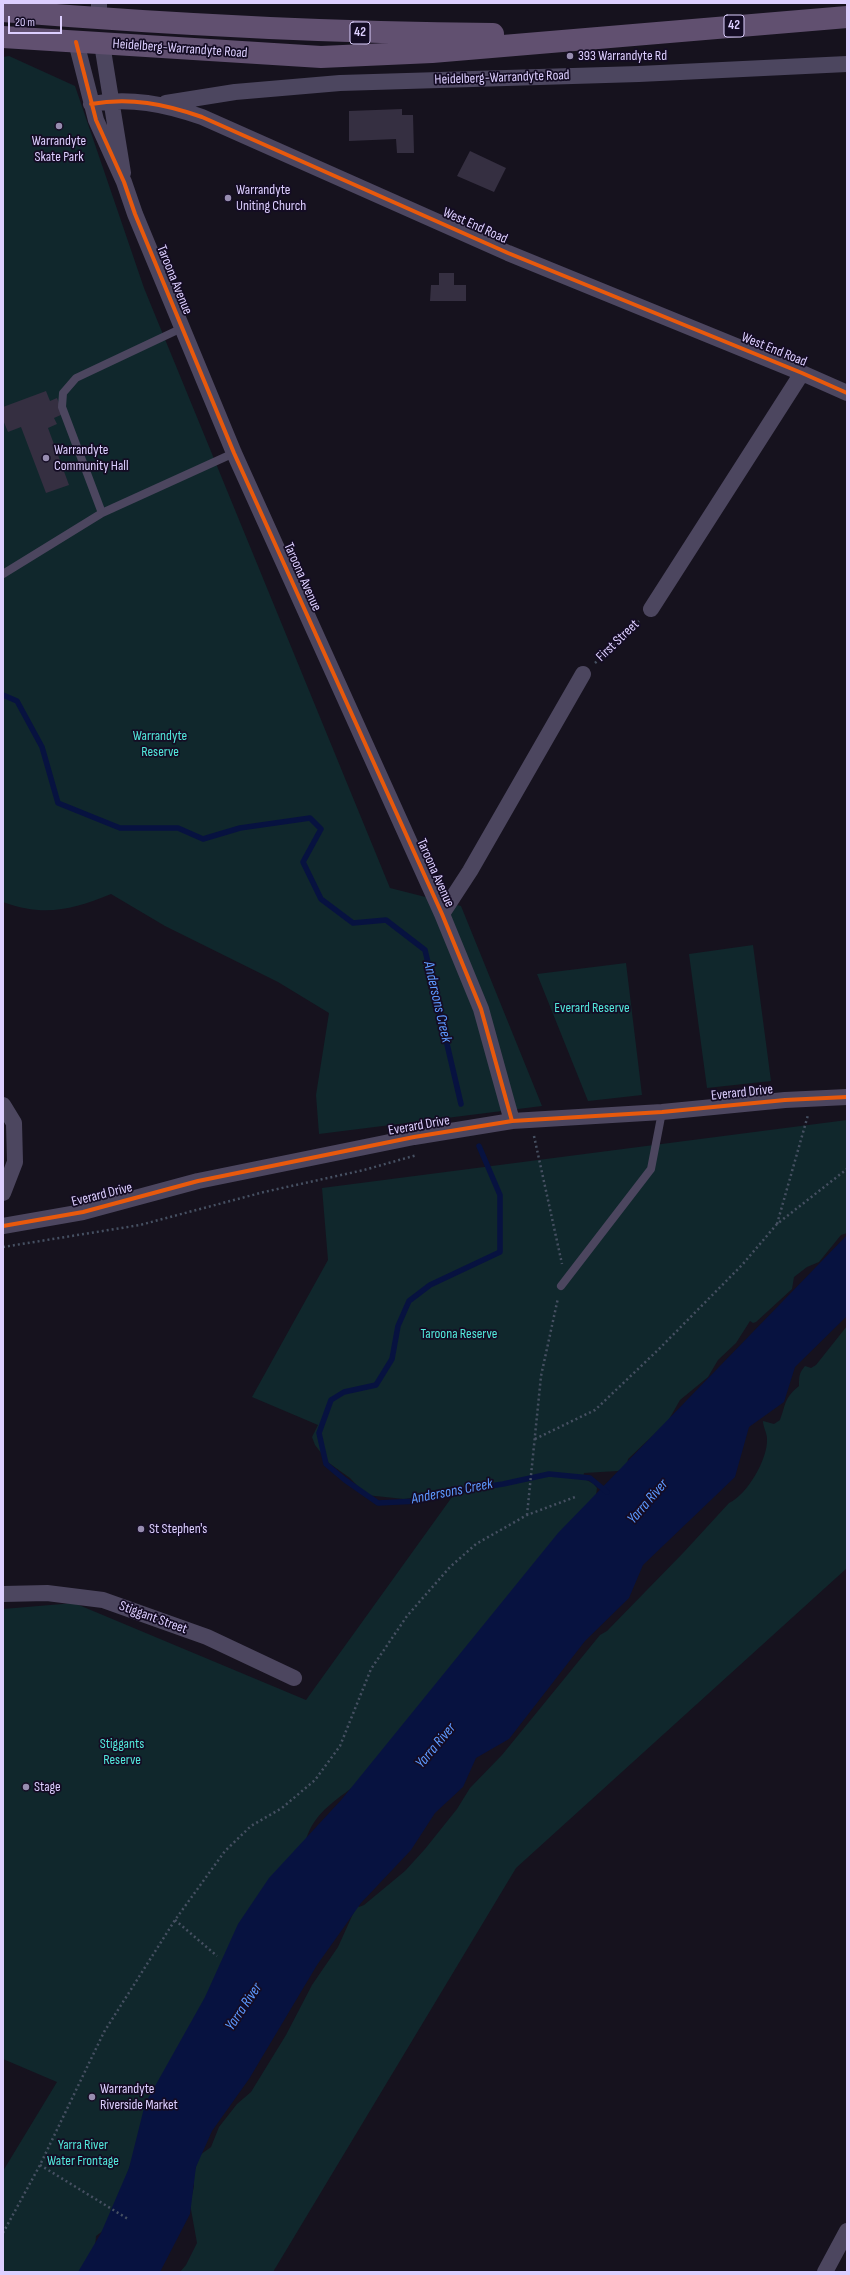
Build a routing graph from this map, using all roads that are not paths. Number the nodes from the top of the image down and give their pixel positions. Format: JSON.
{"nodes":[{"id":1,"x":72,"y":9,"type":"edge"},
{"id":2,"x":99,"y":10,"type":"edge"},
{"id":3,"x":3,"y":11,"type":"edge"},
{"id":4,"x":847,"y":17,"type":"edge"},
{"id":5,"x":620,"y":35,"type":"junction"},
{"id":6,"x":3,"y":37,"type":"edge"},
{"id":7,"x":76,"y":42,"type":"junction"},
{"id":8,"x":102,"y":44,"type":"junction"},
{"id":9,"x":847,"y":64,"type":"edge"},
{"id":10,"x":111,"y":100,"type":"junction"},
{"id":11,"x":91,"y":104,"type":"junction"},
{"id":12,"x":159,"y":104,"type":"junction"},
{"id":13,"x":124,"y":182,"type":"junction"},
{"id":14,"x":182,"y":328,"type":"junction"},
{"id":15,"x":802,"y":373,"type":"junction"},
{"id":16,"x":847,"y":393,"type":"edge"},
{"id":17,"x":234,"y":453,"type":"junction"},
{"id":18,"x":102,"y":513,"type":"junction"},
{"id":19,"x":3,"y":574,"type":"edge"},
{"id":20,"x":651,"y":609,"type":"road end"},
{"id":21,"x":583,"y":674,"type":"road end"},
{"id":22,"x":442,"y":914,"type":"junction"},
{"id":23,"x":847,"y":1097,"type":"edge"},
{"id":24,"x":3,"y":1105,"type":"edge"},
{"id":25,"x":662,"y":1112,"type":"junction"},
{"id":26,"x":512,"y":1121,"type":"junction"},
{"id":27,"x":3,"y":1193,"type":"edge"},
{"id":28,"x":3,"y":1226,"type":"edge"},
{"id":29,"x":563,"y":1283,"type":"road end"},
{"id":30,"x":3,"y":1594,"type":"edge"},
{"id":31,"x":294,"y":1678,"type":"dead end"},
{"id":32,"x":847,"y":2231,"type":"edge"},
{"id":33,"x":825,"y":2272,"type":"edge"}],
"edges":[{"from":1,"to":2,"type":"main road","name":"Heidelberg-Warrandyte Road","number":"42"},
{"from":1,"to":3,"type":"main road","name":"Heidelberg-Warrandyte Road","number":"42"},
{"from":1,"to":7,"type":"main road"},
{"from":2,"to":5,"type":"main road","name":"Heidelberg-Warrandyte Road","number":"42"},
{"from":2,"to":8,"type":"main road"},
{"from":4,"to":5,"type":"main road","name":"Heidelberg-Warrandyte Road","number":"42"},
{"from":5,"to":8,"type":"main road","name":"Heidelberg-Warrandyte Road","number":"42"},
{"from":6,"to":7,"type":"main road","name":"Heidelberg-Warrandyte Road","number":"42"},
{"from":7,"to":8,"type":"main road","name":"Heidelberg-Warrandyte Road","number":"42"},
{"from":7,"to":11,"type":"street","name":"Taroona Avenue"},
{"from":8,"to":10,"type":"street","name":"Taroona Avenue"},
{"from":9,"to":12,"type":"street","name":"Heidelberg-Warrandyte Road"},
{"from":10,"to":11,"type":"street","name":"West End Road"},
{"from":10,"to":12,"type":"street","name":"West End Road"},
{"from":10,"to":13,"type":"street","name":"Taroona Avenue"},
{"from":11,"to":13,"type":"street","name":"Taroona Avenue"},
{"from":12,"to":15,"type":"street","name":"West End Road"},
{"from":13,"to":14,"type":"street","name":"Taroona Avenue"},
{"from":14,"to":17,"type":"street","name":"Taroona Avenue"},
{"from":14,"to":18,"type":"lane"},
{"from":15,"to":16,"type":"street","name":"West End Road"},
{"from":15,"to":20,"type":"street","name":"First Street"},
{"from":17,"to":18,"type":"lane"},
{"from":17,"to":22,"type":"street","name":"Taroona Avenue"},
{"from":18,"to":19,"type":"lane"},
{"from":21,"to":22,"type":"street"},
{"from":22,"to":26,"type":"street","name":"Taroona Avenue"},
{"from":23,"to":25,"type":"street","name":"Everard Drive"},
{"from":24,"to":27,"type":"street"},
{"from":25,"to":26,"type":"street","name":"Everard Drive"},
{"from":25,"to":29,"type":"lane"},
{"from":26,"to":28,"type":"street","name":"Everard Drive"},
{"from":30,"to":31,"type":"street","name":"Stiggant Street"},
{"from":32,"to":33,"type":"street"}]}
